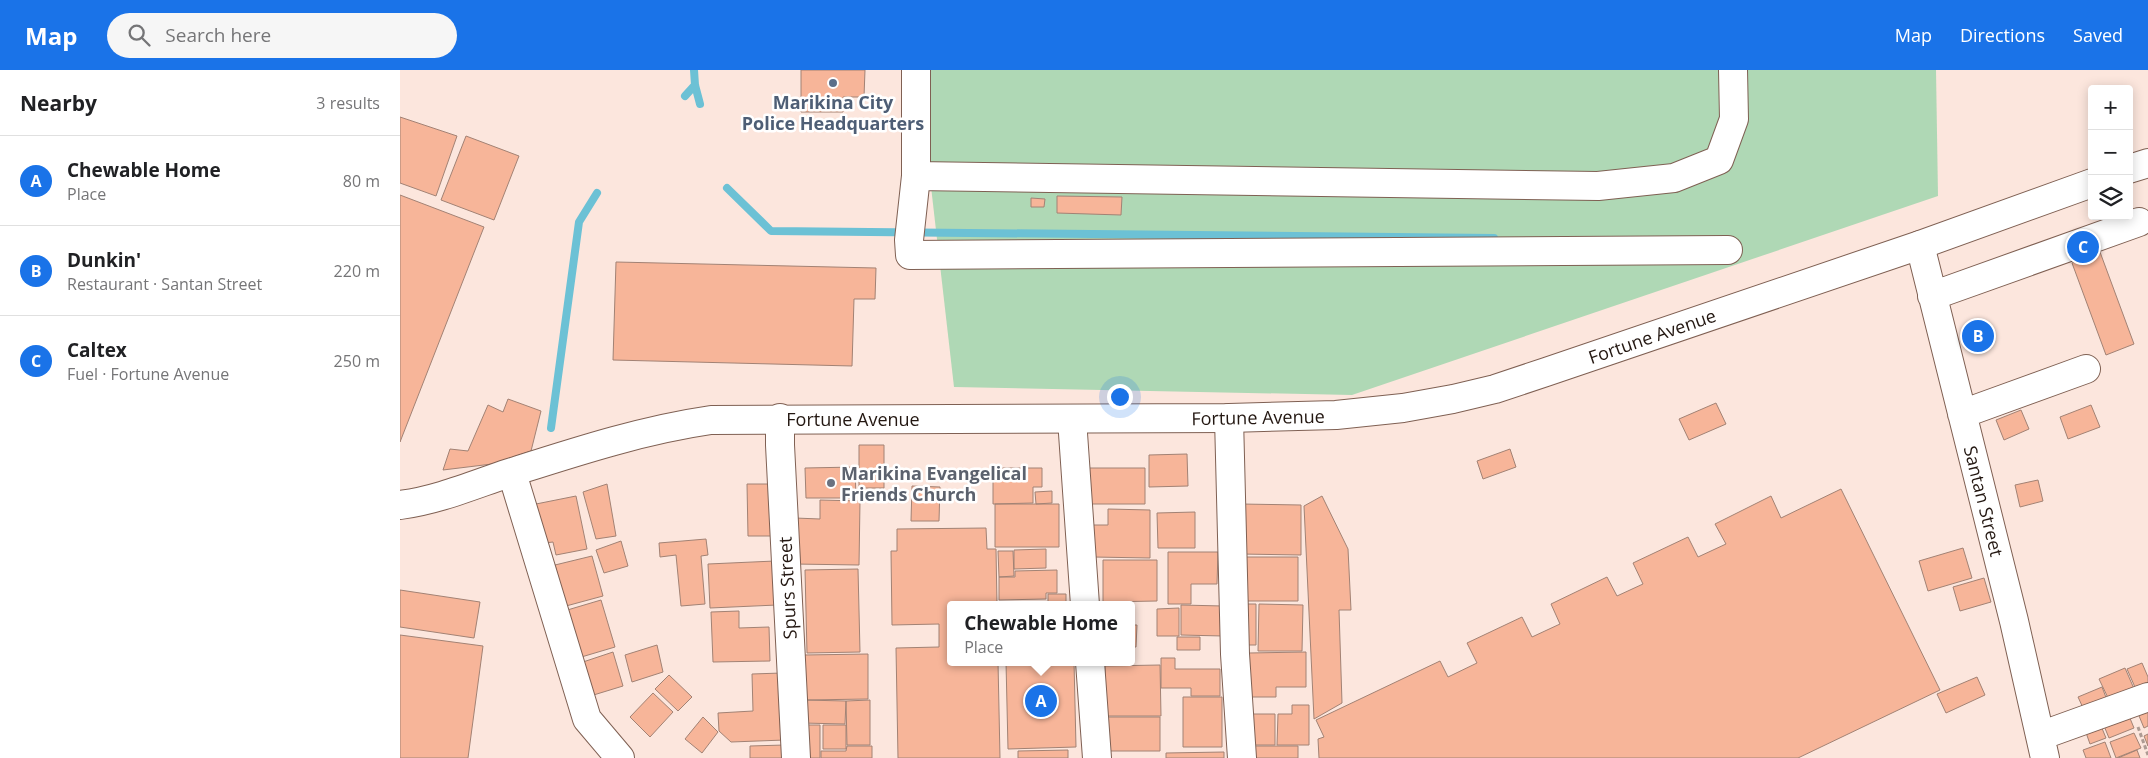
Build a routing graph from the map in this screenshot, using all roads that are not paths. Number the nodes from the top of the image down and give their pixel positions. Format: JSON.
{"nodes":[{"id":1,"x":916,"y":70,"type":"edge"},
{"id":2,"x":1733,"y":70,"type":"edge"},
{"id":3,"x":2148,"y":163,"type":"edge"},
{"id":4,"x":2133,"y":168,"type":"edge"},
{"id":5,"x":916,"y":176,"type":"junction"},
{"id":6,"x":2088,"y":184,"type":"edge"},
{"id":7,"x":2139,"y":222,"type":"dead end"},
{"id":8,"x":1920,"y":245,"type":"junction"},
{"id":9,"x":1728,"y":250,"type":"dead end"},
{"id":10,"x":1932,"y":296,"type":"junction"},
{"id":11,"x":2086,"y":369,"type":"dead end"},
{"id":12,"x":1962,"y":414,"type":"junction"},
{"id":13,"x":780,"y":418,"type":"junction"},
{"id":14,"x":1229,"y":418,"type":"junction"},
{"id":15,"x":1072,"y":419,"type":"junction"},
{"id":16,"x":512,"y":473,"type":"junction"},
{"id":17,"x":400,"y":505,"type":"edge"},
{"id":18,"x":1086,"y":601,"type":"edge"},
{"id":19,"x":1090,"y":666,"type":"edge"},
{"id":20,"x":2148,"y":697,"type":"edge"},
{"id":21,"x":2042,"y":747,"type":"edge"},
{"id":22,"x":620,"y":758,"type":"edge"},
{"id":23,"x":796,"y":758,"type":"edge"},
{"id":24,"x":1096,"y":758,"type":"edge"},
{"id":25,"x":1242,"y":758,"type":"edge"}],
"edges":[{"from":1,"to":5,"type":"main road"},
{"from":2,"to":5,"type":"main road"},
{"from":3,"to":4,"type":"main road"},
{"from":5,"to":9,"type":"main road"},
{"from":6,"to":8,"type":"main road","name":"Fortune Avenue"},
{"from":7,"to":10,"type":"main road"},
{"from":8,"to":10,"type":"main road","name":"Santan Street"},
{"from":8,"to":14,"type":"main road","name":"Fortune Avenue"},
{"from":10,"to":12,"type":"main road","name":"Santan Street"},
{"from":11,"to":12,"type":"main road"},
{"from":12,"to":21,"type":"main road","name":"Santan Street"},
{"from":13,"to":15,"type":"main road","name":"Fortune Avenue"},
{"from":13,"to":16,"type":"main road","name":"Fortune Avenue"},
{"from":13,"to":23,"type":"main road","name":"Spurs Street"},
{"from":14,"to":15,"type":"main road","name":"Fortune Avenue"},
{"from":14,"to":25,"type":"main road"},
{"from":15,"to":18,"type":"main road"},
{"from":16,"to":17,"type":"main road","name":"Fortune Avenue"},
{"from":16,"to":22,"type":"main road"},
{"from":19,"to":24,"type":"main road"},
{"from":20,"to":21,"type":"main road"}]}
